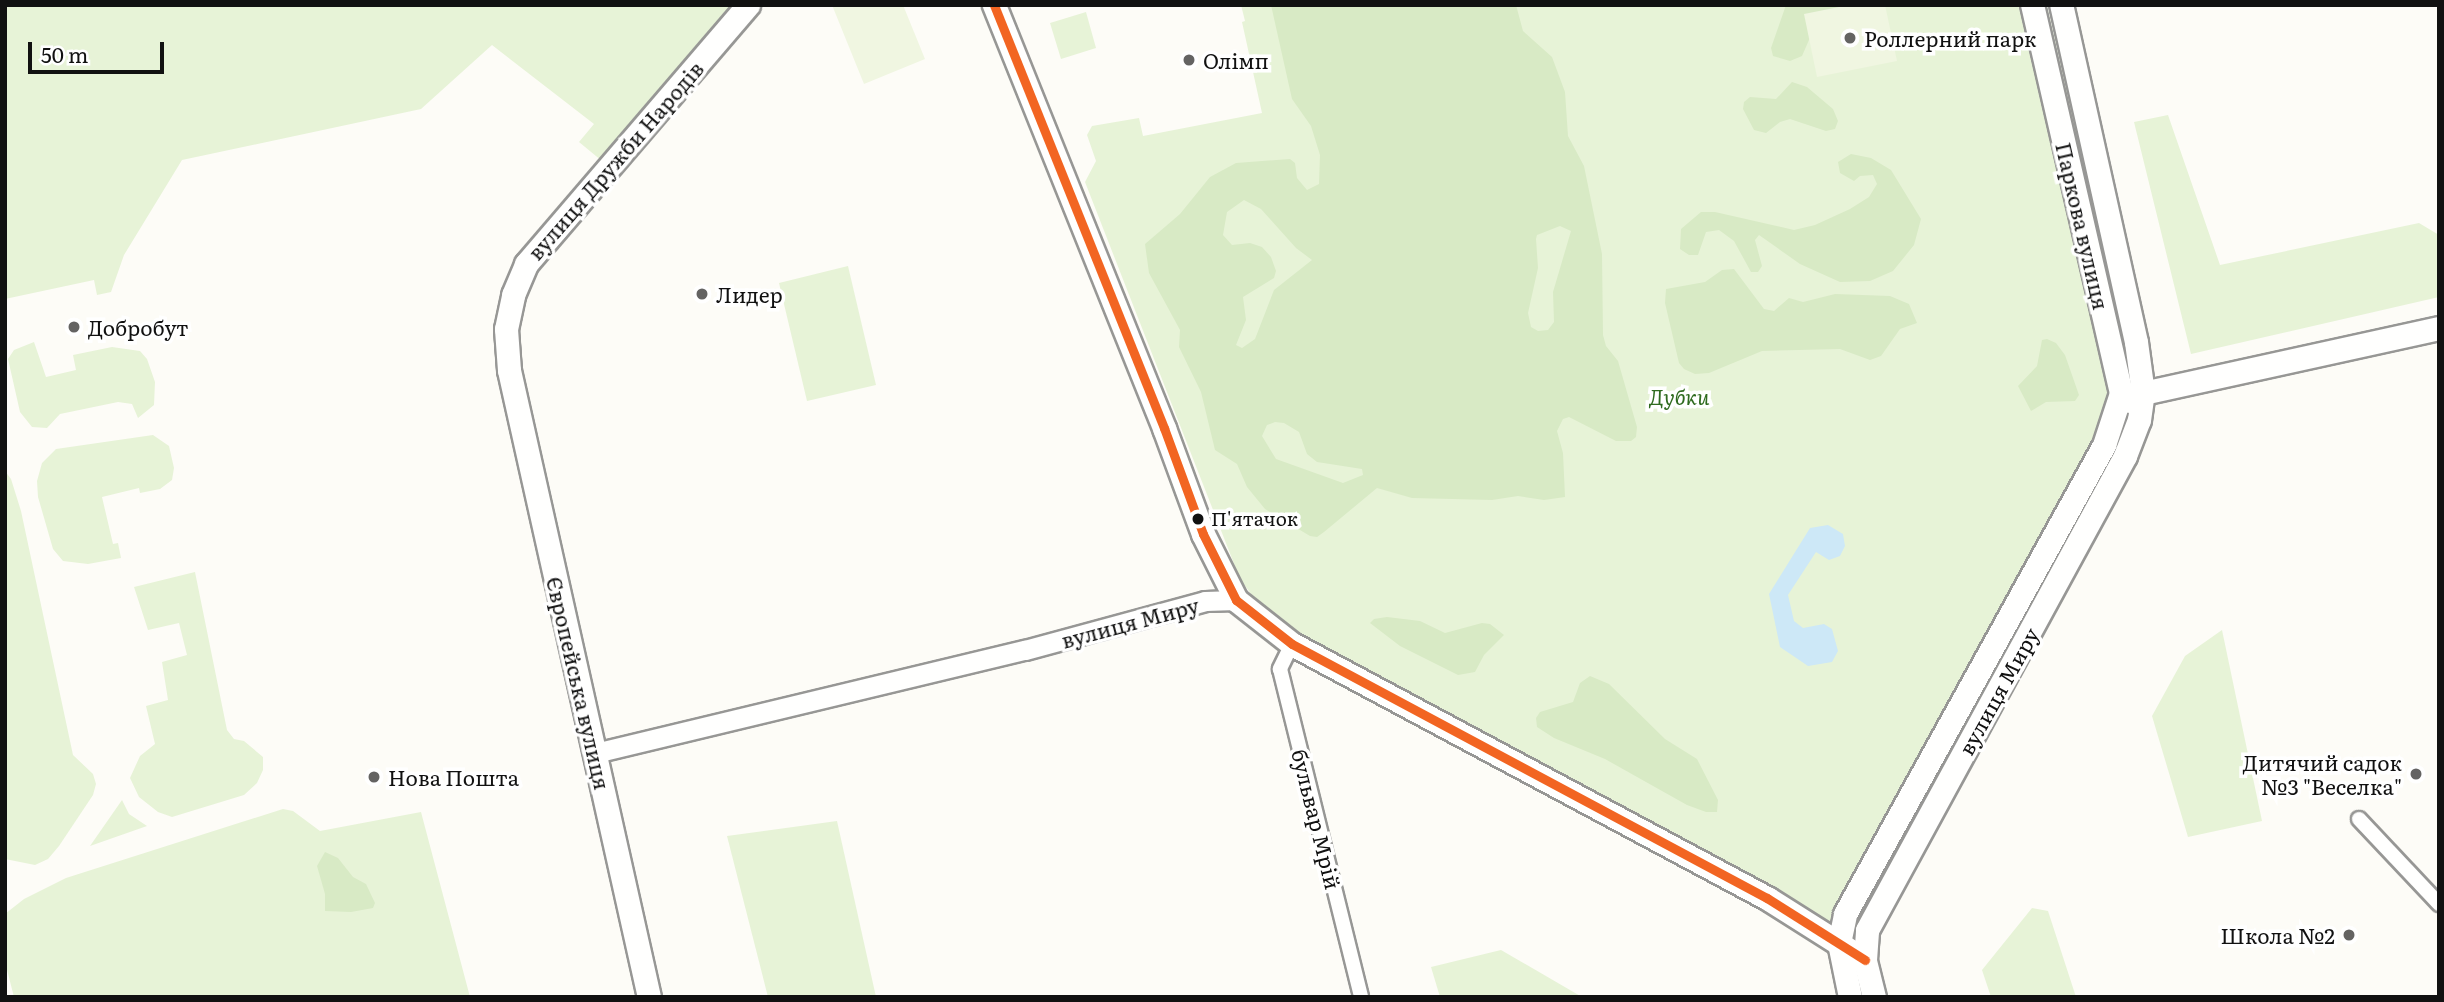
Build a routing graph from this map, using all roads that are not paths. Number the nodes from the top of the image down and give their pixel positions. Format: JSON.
{"nodes":[{"id":1,"x":748,"y":5,"type":"edge"},
{"id":2,"x":994,"y":5,"type":"edge"},
{"id":3,"x":2032,"y":5,"type":"edge"},
{"id":4,"x":2061,"y":5,"type":"edge"},
{"id":5,"x":2439,"y":328,"type":"edge"},
{"id":6,"x":509,"y":370,"type":"joint"},
{"id":7,"x":2143,"y":393,"type":"junction"},
{"id":8,"x":2117,"y":408,"type":"junction"},
{"id":9,"x":2104,"y":445,"type":"joint"},
{"id":10,"x":1236,"y":600,"type":"junction"},
{"id":11,"x":1292,"y":644,"type":"junction"},
{"id":12,"x":595,"y":753,"type":"junction"},
{"id":13,"x":2359,"y":819,"type":"dead end"},
{"id":14,"x":2439,"y":904,"type":"edge"},
{"id":15,"x":1839,"y":943,"type":"junction"},
{"id":16,"x":1865,"y":960,"type":"junction"},
{"id":17,"x":649,"y":997,"type":"edge"},
{"id":18,"x":1361,"y":997,"type":"edge"},
{"id":19,"x":1850,"y":997,"type":"edge"},
{"id":20,"x":1874,"y":997,"type":"edge"}],
"edges":[{"from":1,"to":6,"type":"street","name":"вулиця Дружби Народів"},
{"from":2,"to":10,"type":"street"},
{"from":3,"to":8,"type":"street","name":"Паркова вулиця"},
{"from":4,"to":7,"type":"street","name":"Паркова вулиця"},
{"from":5,"to":7,"type":"street"},
{"from":6,"to":12,"type":"street","name":"Європейська вулиця"},
{"from":7,"to":8,"type":"street"},
{"from":7,"to":16,"type":"street","name":"вулиця Миру"},
{"from":8,"to":9,"type":"street","name":"Паркова вулиця"},
{"from":9,"to":15,"type":"street","name":"вулиця Миру"},
{"from":10,"to":11,"type":"street"},
{"from":10,"to":12,"type":"street","name":"вулиця Миру"},
{"from":11,"to":15,"type":"street"},
{"from":11,"to":18,"type":"street","name":"бульвар Мрій"},
{"from":12,"to":17,"type":"street","name":"Європейська вулиця"},
{"from":13,"to":14,"type":"street"},
{"from":15,"to":16,"type":"street"},
{"from":15,"to":19,"type":"street"},
{"from":16,"to":20,"type":"street"}]}
